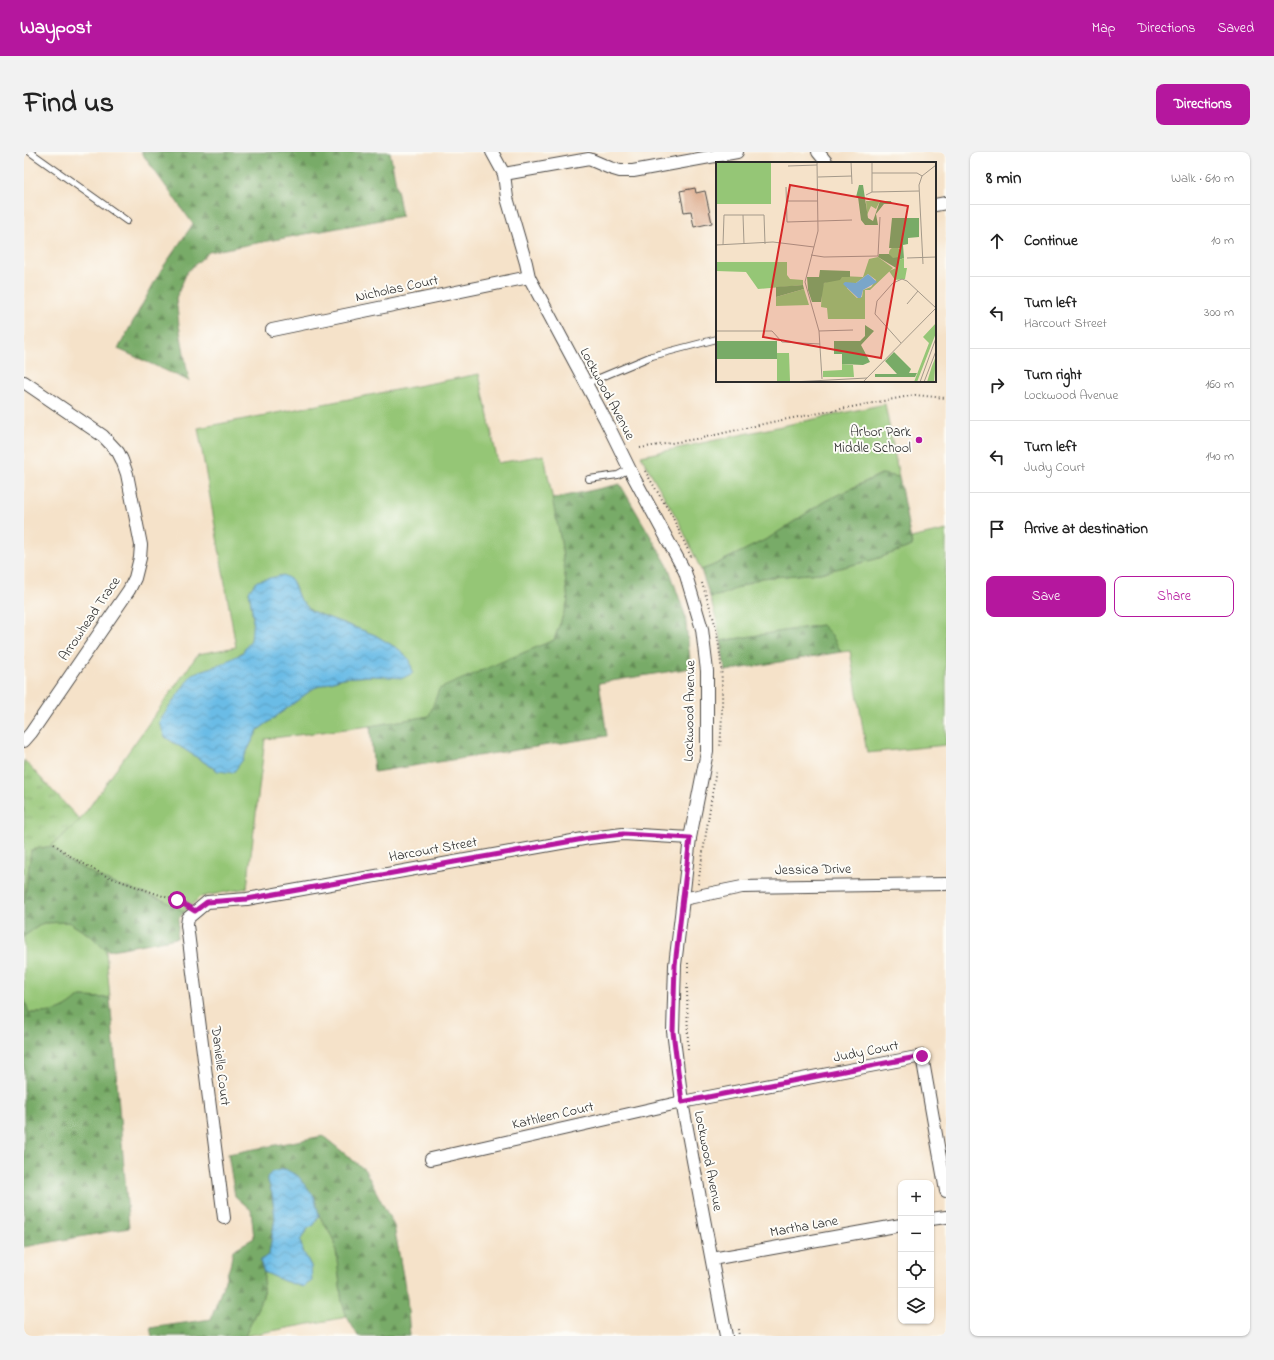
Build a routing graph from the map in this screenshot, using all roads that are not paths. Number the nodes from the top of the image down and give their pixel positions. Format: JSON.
{"nodes":[{"id":1,"x":30,"y":152,"type":"edge"},
{"id":2,"x":492,"y":152,"type":"edge"},
{"id":3,"x":737,"y":152,"type":"edge"},
{"id":4,"x":818,"y":152,"type":"edge"},
{"id":5,"x":826,"y":162,"type":"edge"},
{"id":6,"x":504,"y":174,"type":"junction"},
{"id":7,"x":946,"y":203,"type":"edge"},
{"id":8,"x":936,"y":205,"type":"edge"},
{"id":9,"x":127,"y":221,"type":"dead end"},
{"id":10,"x":529,"y":277,"type":"junction"},
{"id":11,"x":272,"y":330,"type":"dead end"},
{"id":12,"x":716,"y":339,"type":"edge"},
{"id":13,"x":24,"y":382,"type":"edge"},
{"id":14,"x":585,"y":384,"type":"junction"},
{"id":15,"x":629,"y":469,"type":"junction"},
{"id":16,"x":589,"y":479,"type":"dead end"},
{"id":17,"x":24,"y":741,"type":"edge"},
{"id":18,"x":690,"y":838,"type":"junction"},
{"id":19,"x":946,"y":884,"type":"edge"},
{"id":20,"x":683,"y":899,"type":"junction"},
{"id":21,"x":192,"y":914,"type":"joint"},
{"id":22,"x":682,"y":1102,"type":"junction"},
{"id":23,"x":431,"y":1159,"type":"dead end"},
{"id":24,"x":946,"y":1191,"type":"edge"},
{"id":25,"x":946,"y":1217,"type":"edge"},
{"id":26,"x":224,"y":1218,"type":"dead end"},
{"id":27,"x":934,"y":1219,"type":"edge"},
{"id":28,"x":898,"y":1226,"type":"edge"},
{"id":29,"x":712,"y":1259,"type":"junction"},
{"id":30,"x":726,"y":1336,"type":"edge"}],
"edges":[{"from":1,"to":9,"type":"lane"},
{"from":2,"to":6,"type":"street","name":"Lockwood Avenue"},
{"from":3,"to":6,"type":"street"},
{"from":4,"to":5,"type":"street"},
{"from":6,"to":10,"type":"street","name":"Lockwood Avenue"},
{"from":7,"to":8,"type":"street"},
{"from":10,"to":11,"type":"street","name":"Nicholas Court"},
{"from":10,"to":14,"type":"street","name":"Lockwood Avenue"},
{"from":12,"to":14,"type":"lane"},
{"from":13,"to":17,"type":"street","name":"Arrowhead Trace"},
{"from":14,"to":15,"type":"street","name":"Lockwood Avenue"},
{"from":15,"to":16,"type":"lane"},
{"from":15,"to":18,"type":"street","name":"Lockwood Avenue"},
{"from":18,"to":20,"type":"street","name":"Lockwood Avenue"},
{"from":18,"to":21,"type":"street","name":"Harcourt Street"},
{"from":19,"to":20,"type":"street","name":"Jessica Drive"},
{"from":20,"to":22,"type":"street","name":"Lockwood Avenue"},
{"from":21,"to":26,"type":"street","name":"Danielle Court"},
{"from":22,"to":23,"type":"street","name":"Kathleen Court"},
{"from":22,"to":24,"type":"street","name":"Judy Court"},
{"from":22,"to":29,"type":"street","name":"Lockwood Avenue"},
{"from":25,"to":27,"type":"street"},
{"from":28,"to":29,"type":"street","name":"Martha Lane"},
{"from":29,"to":30,"type":"street","name":"Lockwood Avenue"}]}
